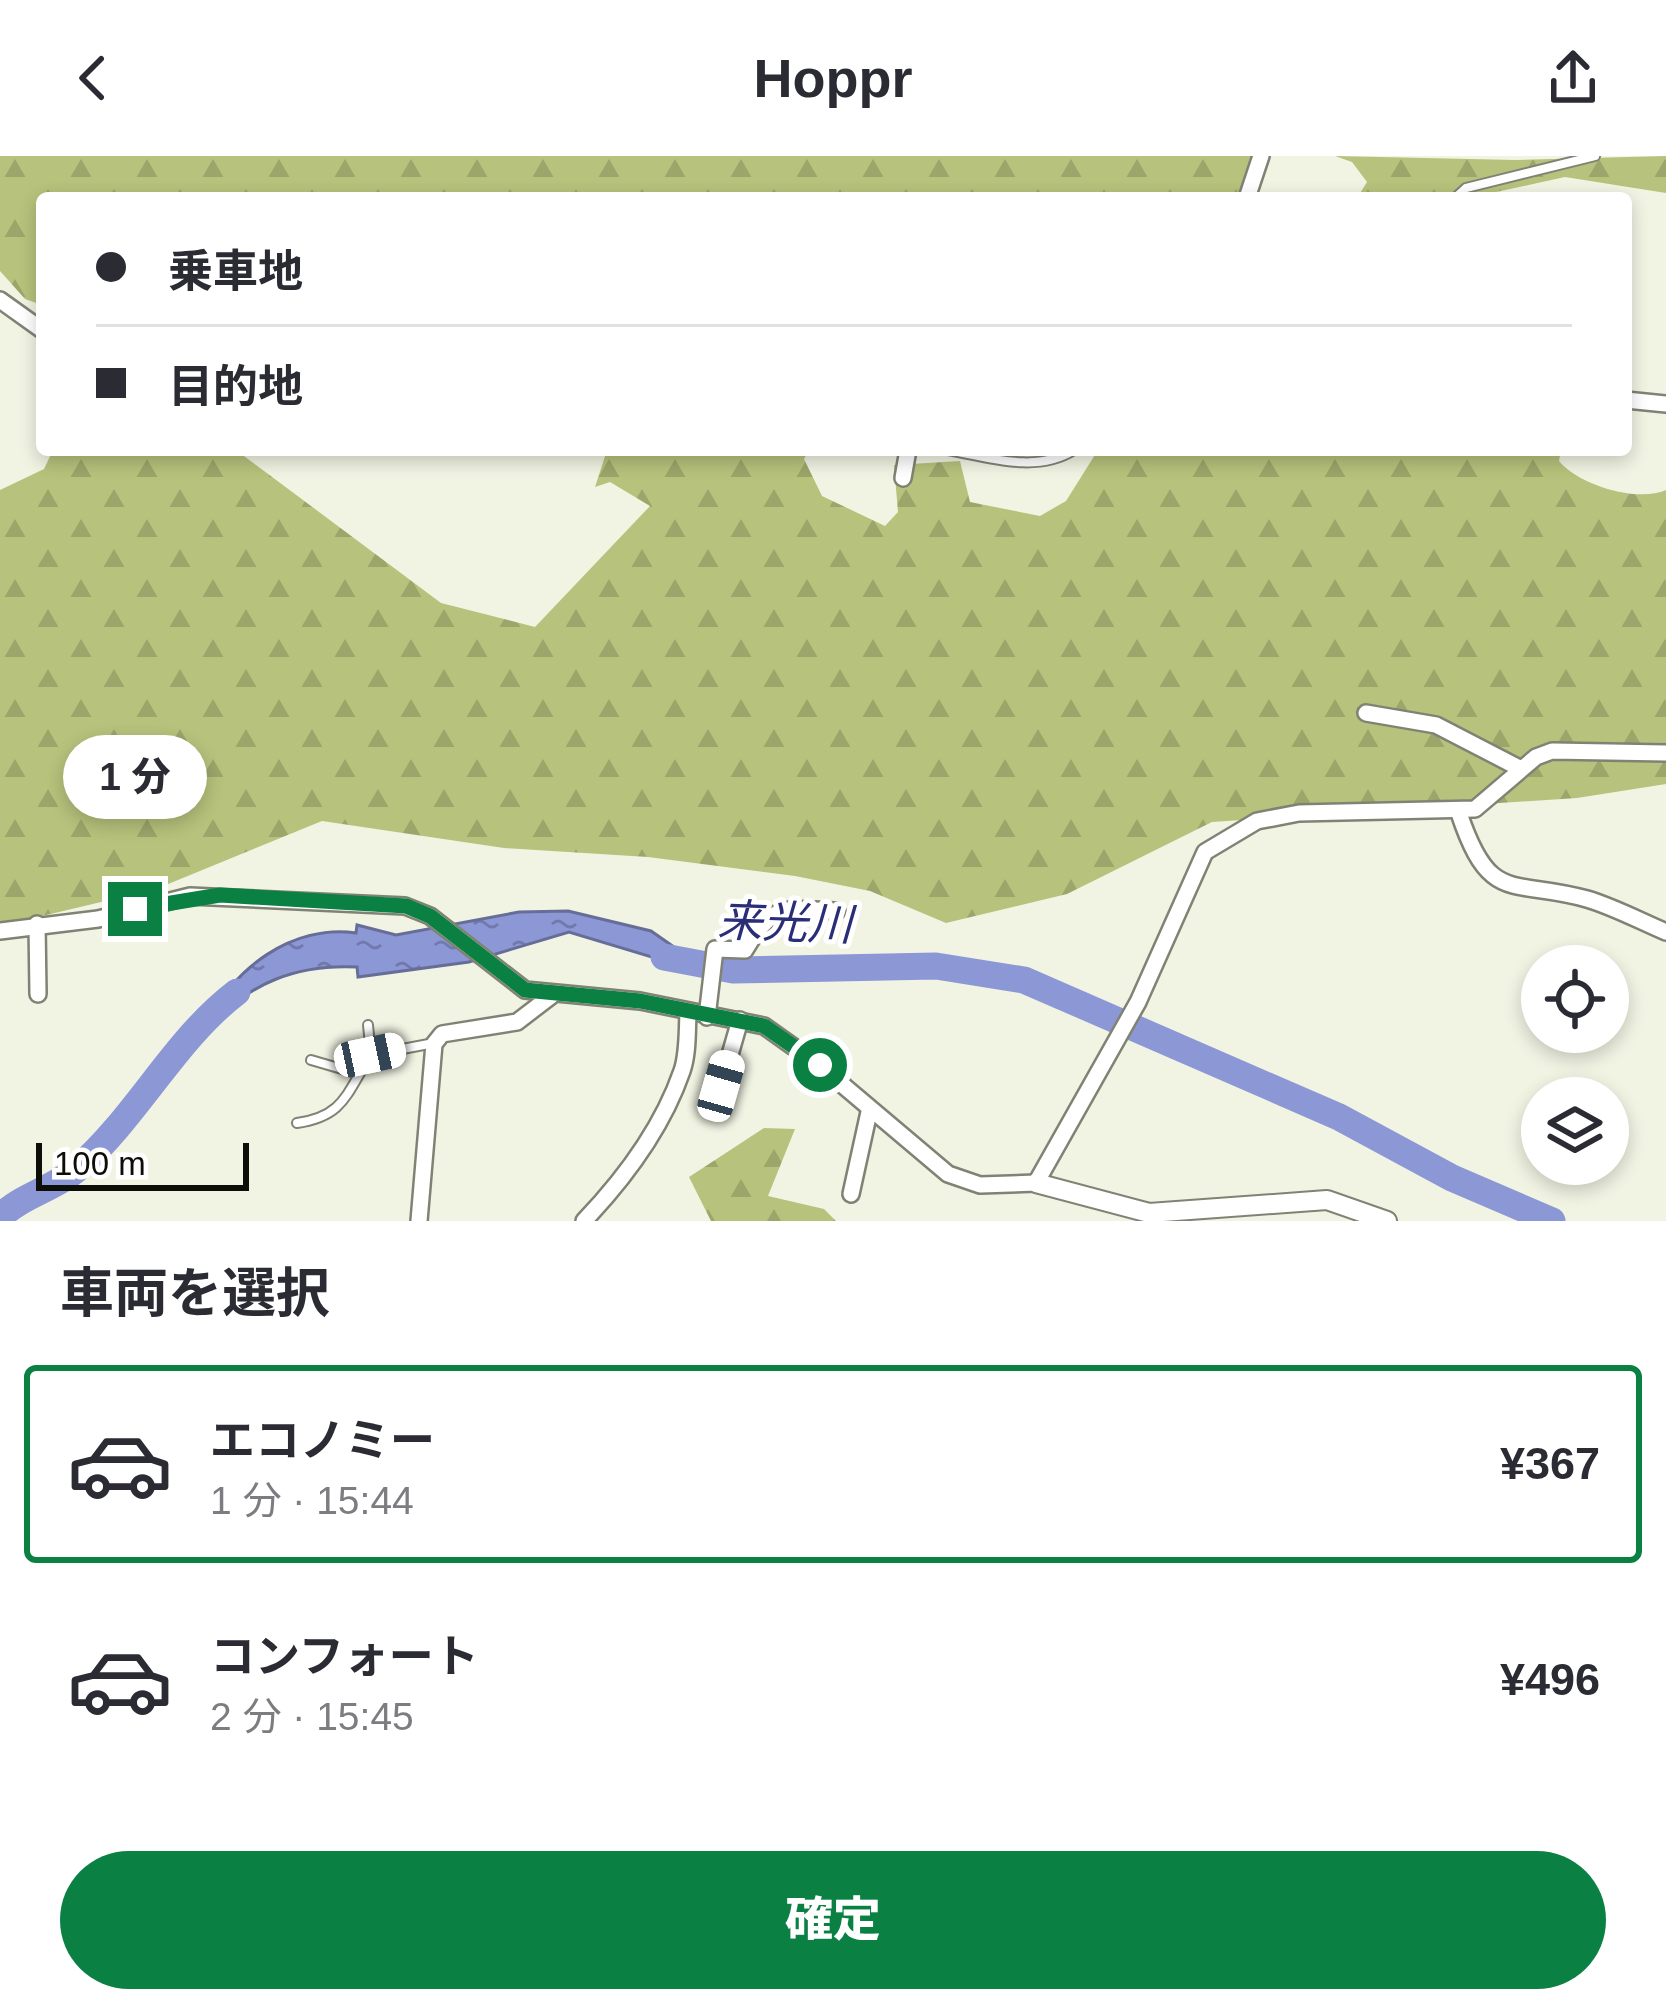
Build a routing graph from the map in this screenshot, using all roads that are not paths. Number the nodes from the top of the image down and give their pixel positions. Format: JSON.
{"nodes":[{"id":1,"x":1261,"y":156,"type":"edge"},
{"id":2,"x":1595,"y":156,"type":"edge"},
{"id":3,"x":1249,"y":192,"type":"edge"},
{"id":4,"x":1462,"y":192,"type":"edge"},
{"id":5,"x":0,"y":300,"type":"edge"},
{"id":6,"x":36,"y":326,"type":"edge"},
{"id":7,"x":1632,"y":401,"type":"edge"},
{"id":8,"x":1666,"y":404,"type":"edge"},
{"id":9,"x":907,"y":456,"type":"edge"},
{"id":10,"x":983,"y":456,"type":"edge"},
{"id":11,"x":1063,"y":456,"type":"edge"},
{"id":12,"x":904,"y":478,"type":"dead end"},
{"id":13,"x":1366,"y":712,"type":"dead end"},
{"id":14,"x":1666,"y":753,"type":"edge"},
{"id":15,"x":1521,"y":769,"type":"junction"},
{"id":16,"x":1459,"y":813,"type":"junction"},
{"id":17,"x":837,"y":911,"type":"dead end"},
{"id":18,"x":37,"y":925,"type":"junction"},
{"id":19,"x":0,"y":931,"type":"edge"},
{"id":20,"x":1666,"y":932,"type":"edge"},
{"id":21,"x":38,"y":994,"type":"dead end"},
{"id":22,"x":551,"y":996,"type":"junction"},
{"id":23,"x":688,"y":1015,"type":"junction"},
{"id":24,"x":707,"y":1017,"type":"junction"},
{"id":25,"x":740,"y":1020,"type":"junction"},
{"id":26,"x":368,"y":1025,"type":"dead end"},
{"id":27,"x":435,"y":1042,"type":"junction"},
{"id":28,"x":370,"y":1055,"type":"junction"},
{"id":29,"x":311,"y":1060,"type":"dead end"},
{"id":30,"x":358,"y":1074,"type":"junction"},
{"id":31,"x":721,"y":1086,"type":"dead end"},
{"id":32,"x":869,"y":1112,"type":"junction"},
{"id":33,"x":298,"y":1123,"type":"dead end"},
{"id":34,"x":1036,"y":1183,"type":"junction"},
{"id":35,"x":851,"y":1194,"type":"dead end"},
{"id":36,"x":1152,"y":1217,"type":"edge"},
{"id":37,"x":419,"y":1221,"type":"edge"},
{"id":38,"x":584,"y":1221,"type":"edge"},
{"id":39,"x":1387,"y":1221,"type":"edge"}],
"edges":[{"from":1,"to":3,"type":"street"},
{"from":2,"to":4,"type":"lane"},
{"from":5,"to":6,"type":"street"},
{"from":7,"to":8,"type":"street"},
{"from":9,"to":12,"type":"street"},
{"from":10,"to":11,"type":"lane"},
{"from":13,"to":15,"type":"street"},
{"from":14,"to":15,"type":"street"},
{"from":15,"to":16,"type":"street"},
{"from":16,"to":20,"type":"street"},
{"from":16,"to":34,"type":"street"},
{"from":17,"to":24,"type":"street"},
{"from":18,"to":19,"type":"street"},
{"from":18,"to":21,"type":"street"},
{"from":18,"to":22,"type":"street"},
{"from":22,"to":23,"type":"street"},
{"from":22,"to":27,"type":"street"},
{"from":23,"to":24,"type":"street"},
{"from":23,"to":38,"type":"street"},
{"from":24,"to":25,"type":"street"},
{"from":25,"to":31,"type":"street"},
{"from":25,"to":32,"type":"street"},
{"from":26,"to":28,"type":"lane"},
{"from":27,"to":28,"type":"lane"},
{"from":27,"to":37,"type":"street"},
{"from":28,"to":30,"type":"lane"},
{"from":29,"to":30,"type":"lane"},
{"from":30,"to":33,"type":"lane"},
{"from":32,"to":34,"type":"street"},
{"from":32,"to":35,"type":"street"},
{"from":34,"to":36,"type":"street"},
{"from":36,"to":39,"type":"street"}]}
